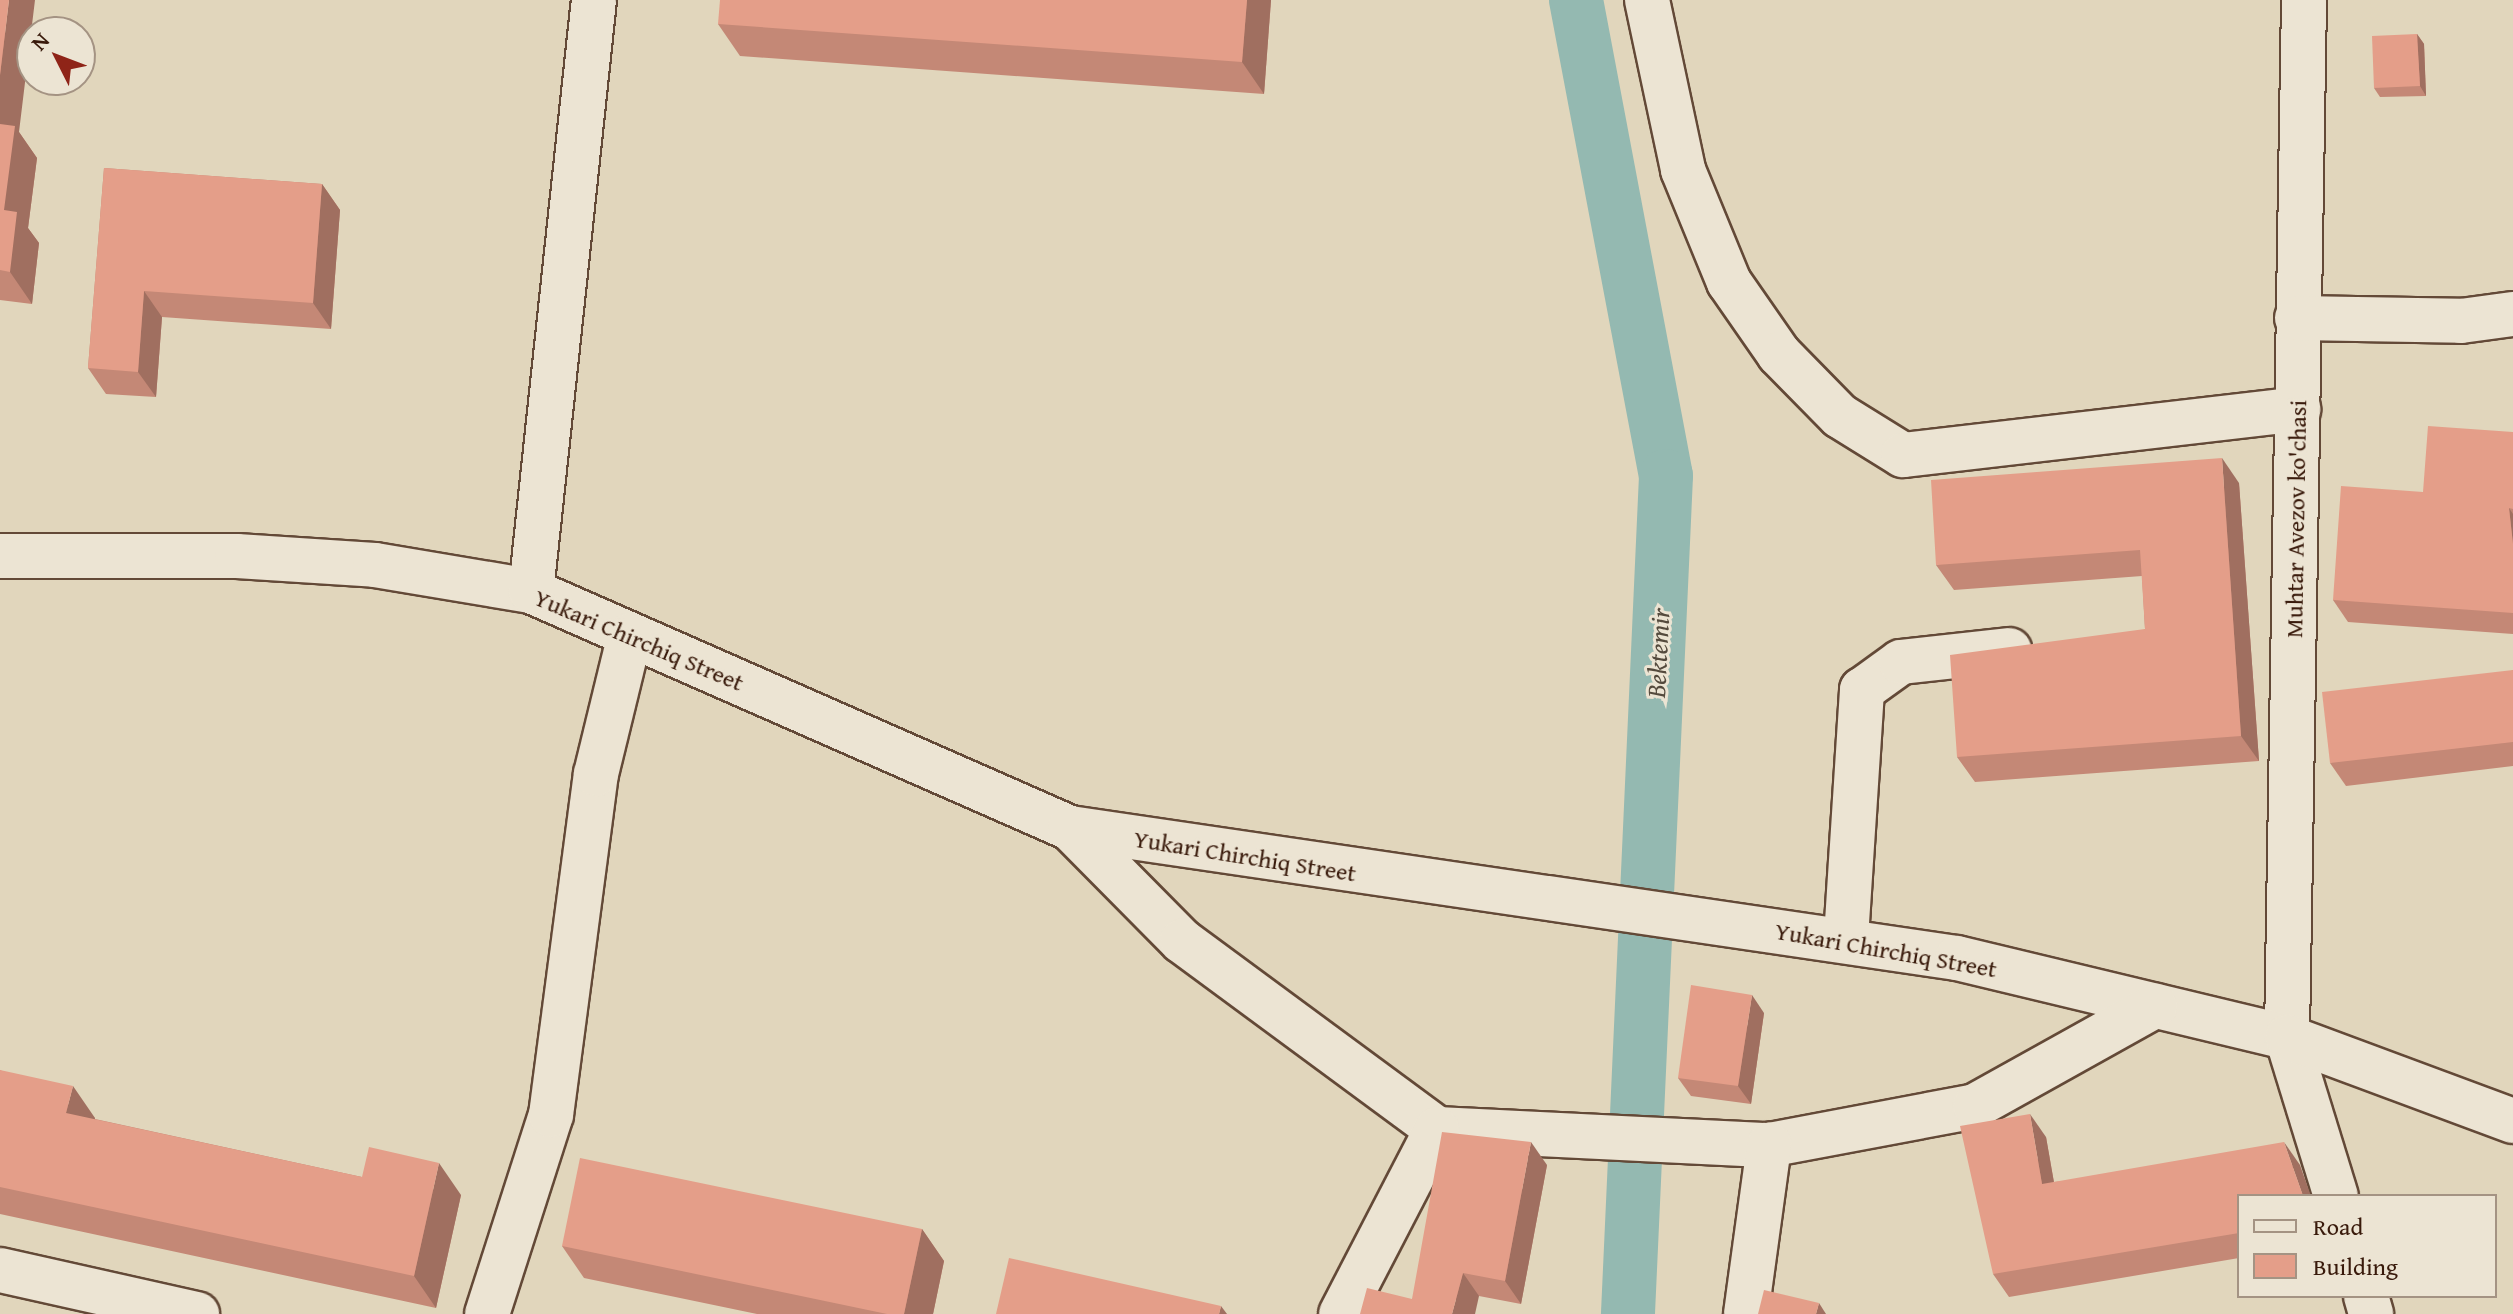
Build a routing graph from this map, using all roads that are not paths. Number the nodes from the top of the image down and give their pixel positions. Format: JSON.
{"nodes":[{"id":1,"x":594,"y":0,"type":"edge"},
{"id":2,"x":1647,"y":0,"type":"edge"},
{"id":3,"x":2304,"y":0,"type":"edge"},
{"id":4,"x":2513,"y":314,"type":"edge"},
{"id":5,"x":2297,"y":318,"type":"junction"},
{"id":6,"x":2298,"y":409,"type":"junction"},
{"id":7,"x":0,"y":556,"type":"edge"},
{"id":8,"x":531,"y":591,"type":"junction"},
{"id":9,"x":630,"y":635,"type":"junction"},
{"id":10,"x":2054,"y":645,"type":"edge"},
{"id":11,"x":1070,"y":828,"type":"junction"},
{"id":12,"x":1846,"y":938,"type":"junction"},
{"id":13,"x":2155,"y":1006,"type":"junction"},
{"id":14,"x":2287,"y":1037,"type":"junction"},
{"id":15,"x":2513,"y":1121,"type":"edge"},
{"id":16,"x":1437,"y":1129,"type":"junction"},
{"id":17,"x":1769,"y":1145,"type":"junction"},
{"id":18,"x":2335,"y":1194,"type":"edge"},
{"id":19,"x":0,"y":1270,"type":"edge"},
{"id":20,"x":197,"y":1314,"type":"edge"},
{"id":21,"x":487,"y":1314,"type":"edge"},
{"id":22,"x":1341,"y":1314,"type":"edge"},
{"id":23,"x":1746,"y":1314,"type":"edge"}],
"edges":[{"from":1,"to":8,"type":"street"},
{"from":2,"to":6,"type":"street"},
{"from":3,"to":5,"type":"street","name":"Muhtar Avezov ko'chasi"},
{"from":4,"to":5,"type":"street"},
{"from":5,"to":6,"type":"street","name":"Muhtar Avezov ko'chasi"},
{"from":6,"to":14,"type":"street","name":"Muhtar Avezov ko'chasi"},
{"from":7,"to":8,"type":"street","name":"Yukari Chirchiq Street"},
{"from":8,"to":9,"type":"street","name":"Yukari Chirchiq Street"},
{"from":9,"to":11,"type":"street","name":"Yukari Chirchiq Street"},
{"from":9,"to":21,"type":"street"},
{"from":10,"to":12,"type":"street"},
{"from":11,"to":12,"type":"street","name":"Yukari Chirchiq Street"},
{"from":11,"to":16,"type":"street"},
{"from":12,"to":13,"type":"street","name":"Yukari Chirchiq Street"},
{"from":13,"to":14,"type":"street","name":"Yukari Chirchiq Street"},
{"from":13,"to":17,"type":"street"},
{"from":14,"to":15,"type":"street","name":"Yukari Chirchiq Street"},
{"from":14,"to":18,"type":"street","name":"Muhtar Avezov ko'chasi"},
{"from":16,"to":17,"type":"street"},
{"from":16,"to":22,"type":"street"},
{"from":17,"to":23,"type":"street"},
{"from":19,"to":20,"type":"street"}]}
